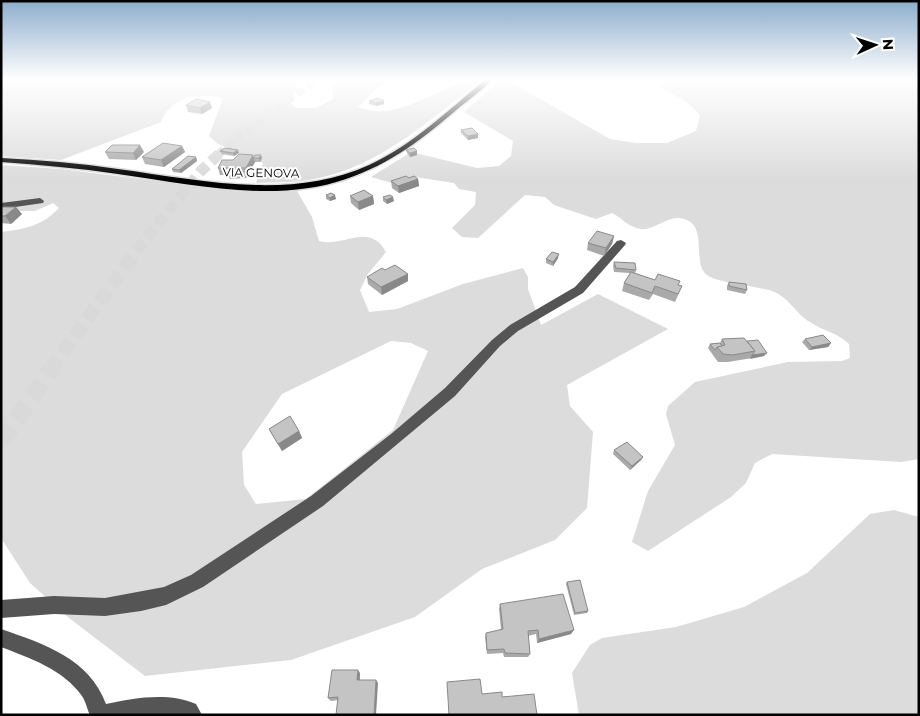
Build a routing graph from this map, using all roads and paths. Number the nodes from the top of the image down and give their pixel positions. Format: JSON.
{"nodes":[{"id":1,"x":446,"y":113,"type":"edge"},
{"id":2,"x":1,"y":160,"type":"edge"},
{"id":3,"x":40,"y":202,"type":"dead end"},
{"id":4,"x":1,"y":206,"type":"edge"},
{"id":5,"x":622,"y":244,"type":"dead end"},
{"id":6,"x":1,"y":609,"type":"edge"},
{"id":7,"x":1,"y":638,"type":"edge"},
{"id":8,"x":100,"y":715,"type":"edge"},
{"id":9,"x":192,"y":715,"type":"edge"}],
"edges":[{"from":1,"to":2,"type":"main road","name":"VIA GENOVA"},
{"from":3,"to":4,"type":"street"},
{"from":5,"to":6,"type":"street"},
{"from":7,"to":8,"type":"street"},
{"from":8,"to":9,"type":"street"}]}
